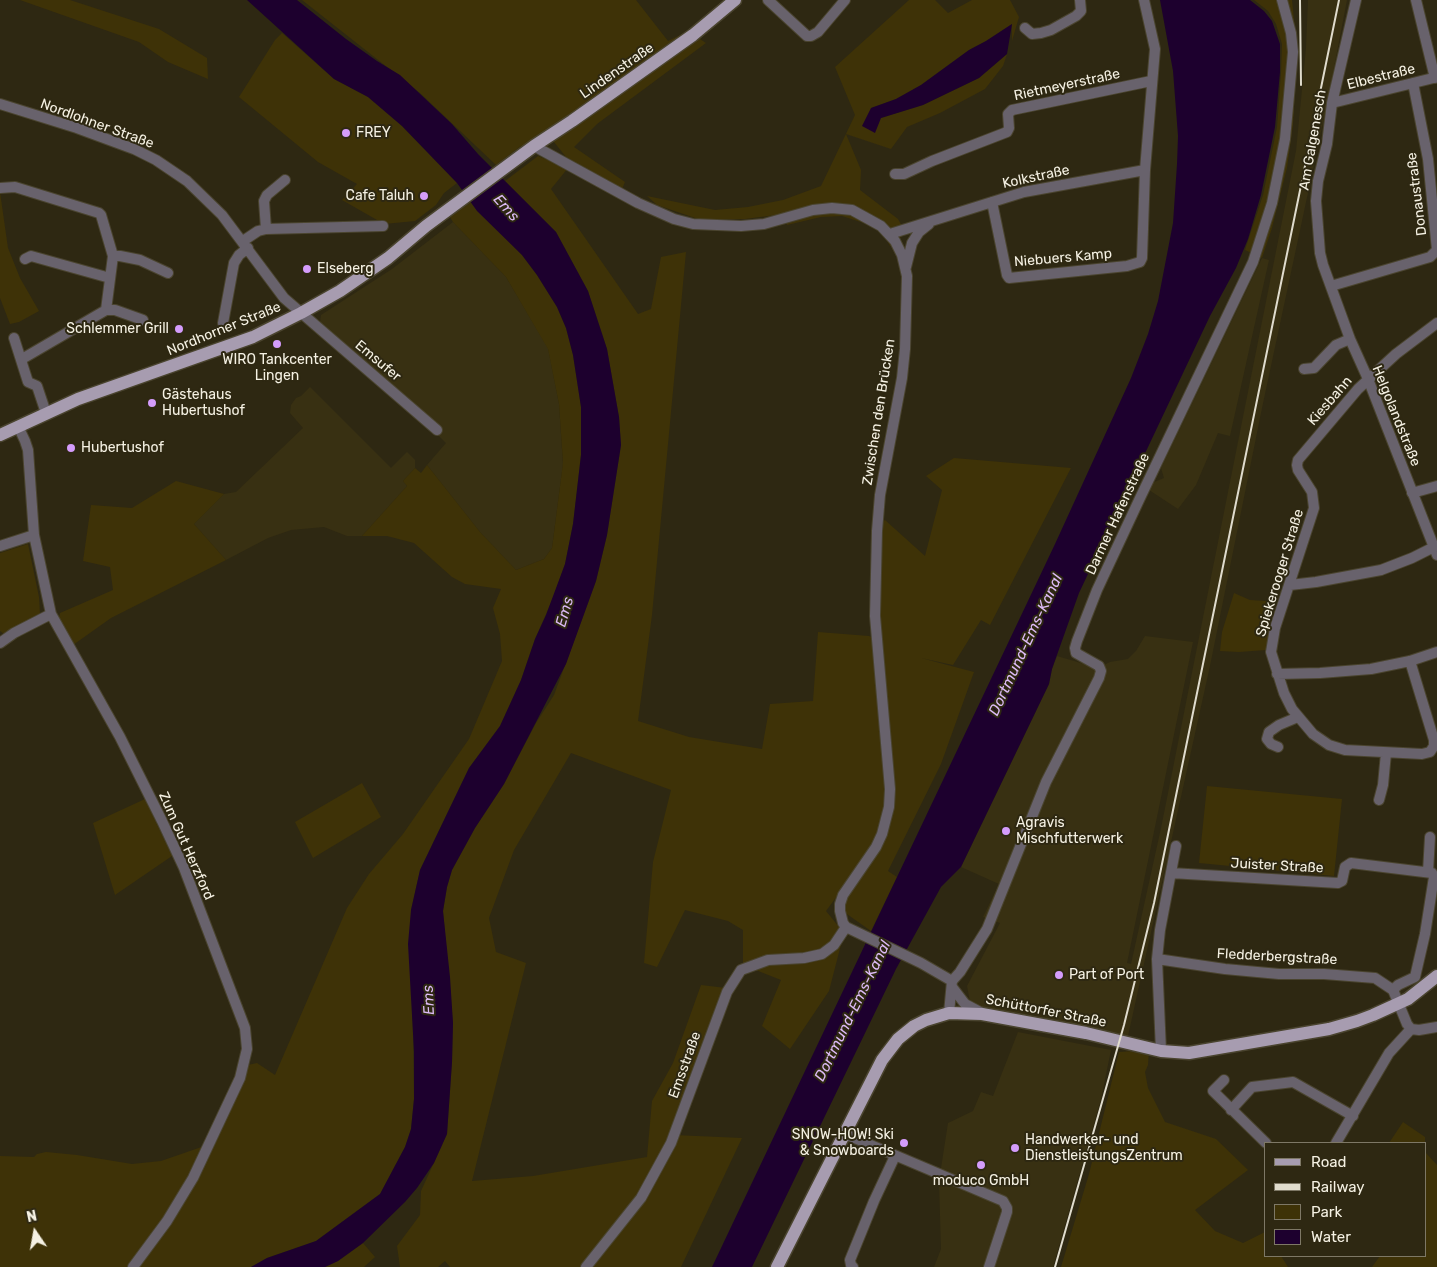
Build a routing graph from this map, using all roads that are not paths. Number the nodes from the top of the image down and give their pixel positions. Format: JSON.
{"nodes":[{"id":1,"x":768,"y":0,"type":"edge"},
{"id":2,"x":845,"y":0,"type":"edge"},
{"id":3,"x":1080,"y":0,"type":"edge"},
{"id":4,"x":1144,"y":0,"type":"edge"},
{"id":5,"x":1282,"y":0,"type":"edge"},
{"id":6,"x":1356,"y":0,"type":"edge"},
{"id":7,"x":1416,"y":0,"type":"edge"},
{"id":8,"x":734,"y":1,"type":"edge"},
{"id":9,"x":1025,"y":28,"type":"dead end"},
{"id":10,"x":1436,"y":77,"type":"edge"},
{"id":11,"x":1151,"y":81,"type":"junction"},
{"id":12,"x":1413,"y":83,"type":"junction"},
{"id":13,"x":1332,"y":103,"type":"junction"},
{"id":14,"x":0,"y":104,"type":"edge"},
{"id":15,"x":534,"y":146,"type":"junction"},
{"id":16,"x":513,"y":162,"type":"joint"},
{"id":17,"x":1145,"y":170,"type":"junction"},
{"id":18,"x":895,"y":174,"type":"dead end"},
{"id":19,"x":285,"y":180,"type":"dead end"},
{"id":20,"x":0,"y":188,"type":"edge"},
{"id":21,"x":992,"y":202,"type":"junction"},
{"id":22,"x":936,"y":219,"type":"junction"},
{"id":23,"x":383,"y":226,"type":"dead end"},
{"id":24,"x":266,"y":229,"type":"junction"},
{"id":25,"x":890,"y":234,"type":"junction"},
{"id":26,"x":245,"y":245,"type":"junction"},
{"id":27,"x":113,"y":256,"type":"junction"},
{"id":28,"x":25,"y":259,"type":"dead end"},
{"id":29,"x":906,"y":268,"type":"junction"},
{"id":30,"x":168,"y":273,"type":"dead end"},
{"id":31,"x":110,"y":278,"type":"junction"},
{"id":32,"x":1331,"y":286,"type":"junction"},
{"id":33,"x":106,"y":310,"type":"junction"},
{"id":34,"x":301,"y":313,"type":"junction"},
{"id":35,"x":143,"y":320,"type":"dead end"},
{"id":36,"x":223,"y":323,"type":"dead end"},
{"id":37,"x":1437,"y":323,"type":"edge"},
{"id":38,"x":14,"y":338,"type":"dead end"},
{"id":39,"x":1350,"y":339,"type":"junction"},
{"id":40,"x":22,"y":359,"type":"junction"},
{"id":41,"x":1304,"y":369,"type":"dead end"},
{"id":42,"x":1368,"y":379,"type":"junction"},
{"id":43,"x":46,"y":413,"type":"junction"},
{"id":44,"x":18,"y":426,"type":"junction"},
{"id":45,"x":437,"y":430,"type":"dead end"},
{"id":46,"x":0,"y":435,"type":"edge"},
{"id":47,"x":1296,"y":465,"type":"joint"},
{"id":48,"x":1437,"y":486,"type":"edge"},
{"id":49,"x":1412,"y":493,"type":"junction"},
{"id":50,"x":34,"y":535,"type":"junction"},
{"id":51,"x":0,"y":546,"type":"edge"},
{"id":52,"x":1435,"y":551,"type":"edge"},
{"id":53,"x":1290,"y":585,"type":"junction"},
{"id":54,"x":51,"y":614,"type":"junction"},
{"id":55,"x":0,"y":643,"type":"edge"},
{"id":56,"x":1437,"y":652,"type":"edge"},
{"id":57,"x":1410,"y":661,"type":"junction"},
{"id":58,"x":1278,"y":674,"type":"junction"},
{"id":59,"x":1298,"y":717,"type":"junction"},
{"id":60,"x":1278,"y":747,"type":"dead end"},
{"id":61,"x":1386,"y":753,"type":"junction"},
{"id":62,"x":1379,"y":800,"type":"dead end"},
{"id":63,"x":1430,"y":837,"type":"dead end"},
{"id":64,"x":1176,"y":846,"type":"dead end"},
{"id":65,"x":1428,"y":872,"type":"junction"},
{"id":66,"x":1171,"y":873,"type":"junction"},
{"id":67,"x":851,"y":929,"type":"junction"},
{"id":68,"x":1157,"y":960,"type":"junction"},
{"id":69,"x":1437,"y":976,"type":"edge"},
{"id":70,"x":952,"y":984,"type":"junction"},
{"id":71,"x":1393,"y":990,"type":"junction"},
{"id":72,"x":1399,"y":1004,"type":"junction"},
{"id":73,"x":950,"y":1013,"type":"junction"},
{"id":74,"x":982,"y":1014,"type":"junction"},
{"id":75,"x":1437,"y":1027,"type":"edge"},
{"id":76,"x":1412,"y":1029,"type":"junction"},
{"id":77,"x":1161,"y":1051,"type":"junction"},
{"id":78,"x":1224,"y":1080,"type":"dead end"},
{"id":79,"x":1231,"y":1110,"type":"junction"},
{"id":80,"x":1353,"y":1116,"type":"junction"},
{"id":81,"x":845,"y":1134,"type":"junction"},
{"id":82,"x":1265,"y":1142,"type":"edge"},
{"id":83,"x":1337,"y":1142,"type":"edge"},
{"id":84,"x":896,"y":1156,"type":"junction"},
{"id":85,"x":133,"y":1267,"type":"edge"},
{"id":86,"x":586,"y":1267,"type":"edge"},
{"id":87,"x":777,"y":1267,"type":"edge"},
{"id":88,"x":854,"y":1267,"type":"edge"},
{"id":89,"x":989,"y":1267,"type":"edge"}],
"edges":[{"from":1,"to":2,"type":"street"},
{"from":3,"to":9,"type":"street"},
{"from":4,"to":11,"type":"street"},
{"from":5,"to":70,"type":"street","name":"Darmer Hafenstraße"},
{"from":6,"to":13,"type":"street","name":"Am Galgenesch"},
{"from":7,"to":10,"type":"street"},
{"from":8,"to":15,"type":"main road","name":"Lindenstraße"},
{"from":10,"to":12,"type":"street","name":"Elbestraße"},
{"from":11,"to":17,"type":"street"},
{"from":11,"to":18,"type":"street","name":"Rietmeyerstraße"},
{"from":12,"to":13,"type":"street","name":"Elbestraße"},
{"from":12,"to":32,"type":"street","name":"Donaustraße"},
{"from":13,"to":32,"type":"street","name":"Am Galgenesch"},
{"from":14,"to":26,"type":"street","name":"Nordlohner Straße"},
{"from":15,"to":16,"type":"main road","name":"Lindenstraße"},
{"from":15,"to":25,"type":"street","name":"Zwischen den Brücken"},
{"from":16,"to":34,"type":"main road","name":"Nordhorner Straße"},
{"from":17,"to":21,"type":"street","name":"Kolkstraße"},
{"from":17,"to":21,"type":"street","name":"Niebuers Kamp"},
{"from":19,"to":24,"type":"street"},
{"from":20,"to":27,"type":"street"},
{"from":21,"to":22,"type":"street","name":"Kolkstraße"},
{"from":22,"to":25,"type":"street","name":"Kolkstraße"},
{"from":22,"to":29,"type":"street","name":"Kolkstraße"},
{"from":23,"to":24,"type":"street"},
{"from":24,"to":26,"type":"street"},
{"from":25,"to":29,"type":"street","name":"Zwischen den Brücken"},
{"from":26,"to":34,"type":"street","name":"Nordlohner Straße"},
{"from":26,"to":36,"type":"street"},
{"from":27,"to":30,"type":"street"},
{"from":27,"to":31,"type":"street"},
{"from":28,"to":31,"type":"street"},
{"from":29,"to":67,"type":"street","name":"Zwischen den Brücken"},
{"from":31,"to":33,"type":"street"},
{"from":32,"to":39,"type":"street","name":"Helgolandstraße"},
{"from":33,"to":35,"type":"street"},
{"from":33,"to":40,"type":"street"},
{"from":34,"to":43,"type":"main road","name":"Nordhorner Straße"},
{"from":34,"to":45,"type":"street","name":"Emsufer"},
{"from":37,"to":42,"type":"street","name":"Kiesbahn"},
{"from":38,"to":40,"type":"street"},
{"from":39,"to":41,"type":"street"},
{"from":39,"to":42,"type":"street","name":"Helgolandstraße"},
{"from":40,"to":43,"type":"street"},
{"from":42,"to":47,"type":"street","name":"Kiesbahn"},
{"from":42,"to":49,"type":"street","name":"Helgolandstraße"},
{"from":43,"to":44,"type":"main road","name":"Nordhorner Straße"},
{"from":44,"to":46,"type":"main road","name":"Nordhorner Straße"},
{"from":44,"to":50,"type":"street","name":"Zum Gut Herzford"},
{"from":47,"to":53,"type":"street","name":"Spiekerooger Straße"},
{"from":48,"to":49,"type":"street"},
{"from":49,"to":52,"type":"street","name":"Helgolandstraße"},
{"from":50,"to":51,"type":"street"},
{"from":50,"to":54,"type":"street","name":"Zum Gut Herzford"},
{"from":52,"to":53,"type":"street"},
{"from":53,"to":58,"type":"street","name":"Spiekerooger Straße"},
{"from":54,"to":55,"type":"street"},
{"from":54,"to":85,"type":"street","name":"Zum Gut Herzford"},
{"from":56,"to":57,"type":"street"},
{"from":57,"to":58,"type":"street"},
{"from":57,"to":61,"type":"street","name":"Spiekerooger Straße"},
{"from":58,"to":59,"type":"street","name":"Spiekerooger Straße"},
{"from":59,"to":60,"type":"street"},
{"from":59,"to":61,"type":"street","name":"Spiekerooger Straße"},
{"from":61,"to":62,"type":"street"},
{"from":63,"to":65,"type":"street"},
{"from":64,"to":66,"type":"street"},
{"from":65,"to":66,"type":"street","name":"Juister Straße"},
{"from":65,"to":71,"type":"street"},
{"from":66,"to":68,"type":"street"},
{"from":67,"to":70,"type":"street"},
{"from":67,"to":86,"type":"street","name":"Emsstraße"},
{"from":68,"to":71,"type":"street","name":"Fledderbergstraße"},
{"from":68,"to":77,"type":"street"},
{"from":69,"to":72,"type":"main road","name":"Schüttorfer Straße"},
{"from":70,"to":73,"type":"street"},
{"from":70,"to":74,"type":"street"},
{"from":71,"to":72,"type":"street"},
{"from":72,"to":76,"type":"street"},
{"from":72,"to":77,"type":"main road","name":"Schüttorfer Straße"},
{"from":73,"to":74,"type":"main road","name":"Schüttorfer Straße"},
{"from":73,"to":81,"type":"main road","name":"Schüttorfer Straße"},
{"from":74,"to":77,"type":"main road","name":"Schüttorfer Straße"},
{"from":75,"to":76,"type":"street"},
{"from":76,"to":80,"type":"street"},
{"from":78,"to":79,"type":"street"},
{"from":79,"to":80,"type":"street"},
{"from":79,"to":82,"type":"street"},
{"from":80,"to":83,"type":"street"},
{"from":81,"to":84,"type":"street"},
{"from":81,"to":87,"type":"main road","name":"Schüttorfer Straße"},
{"from":84,"to":88,"type":"street"},
{"from":84,"to":89,"type":"street"}]}
